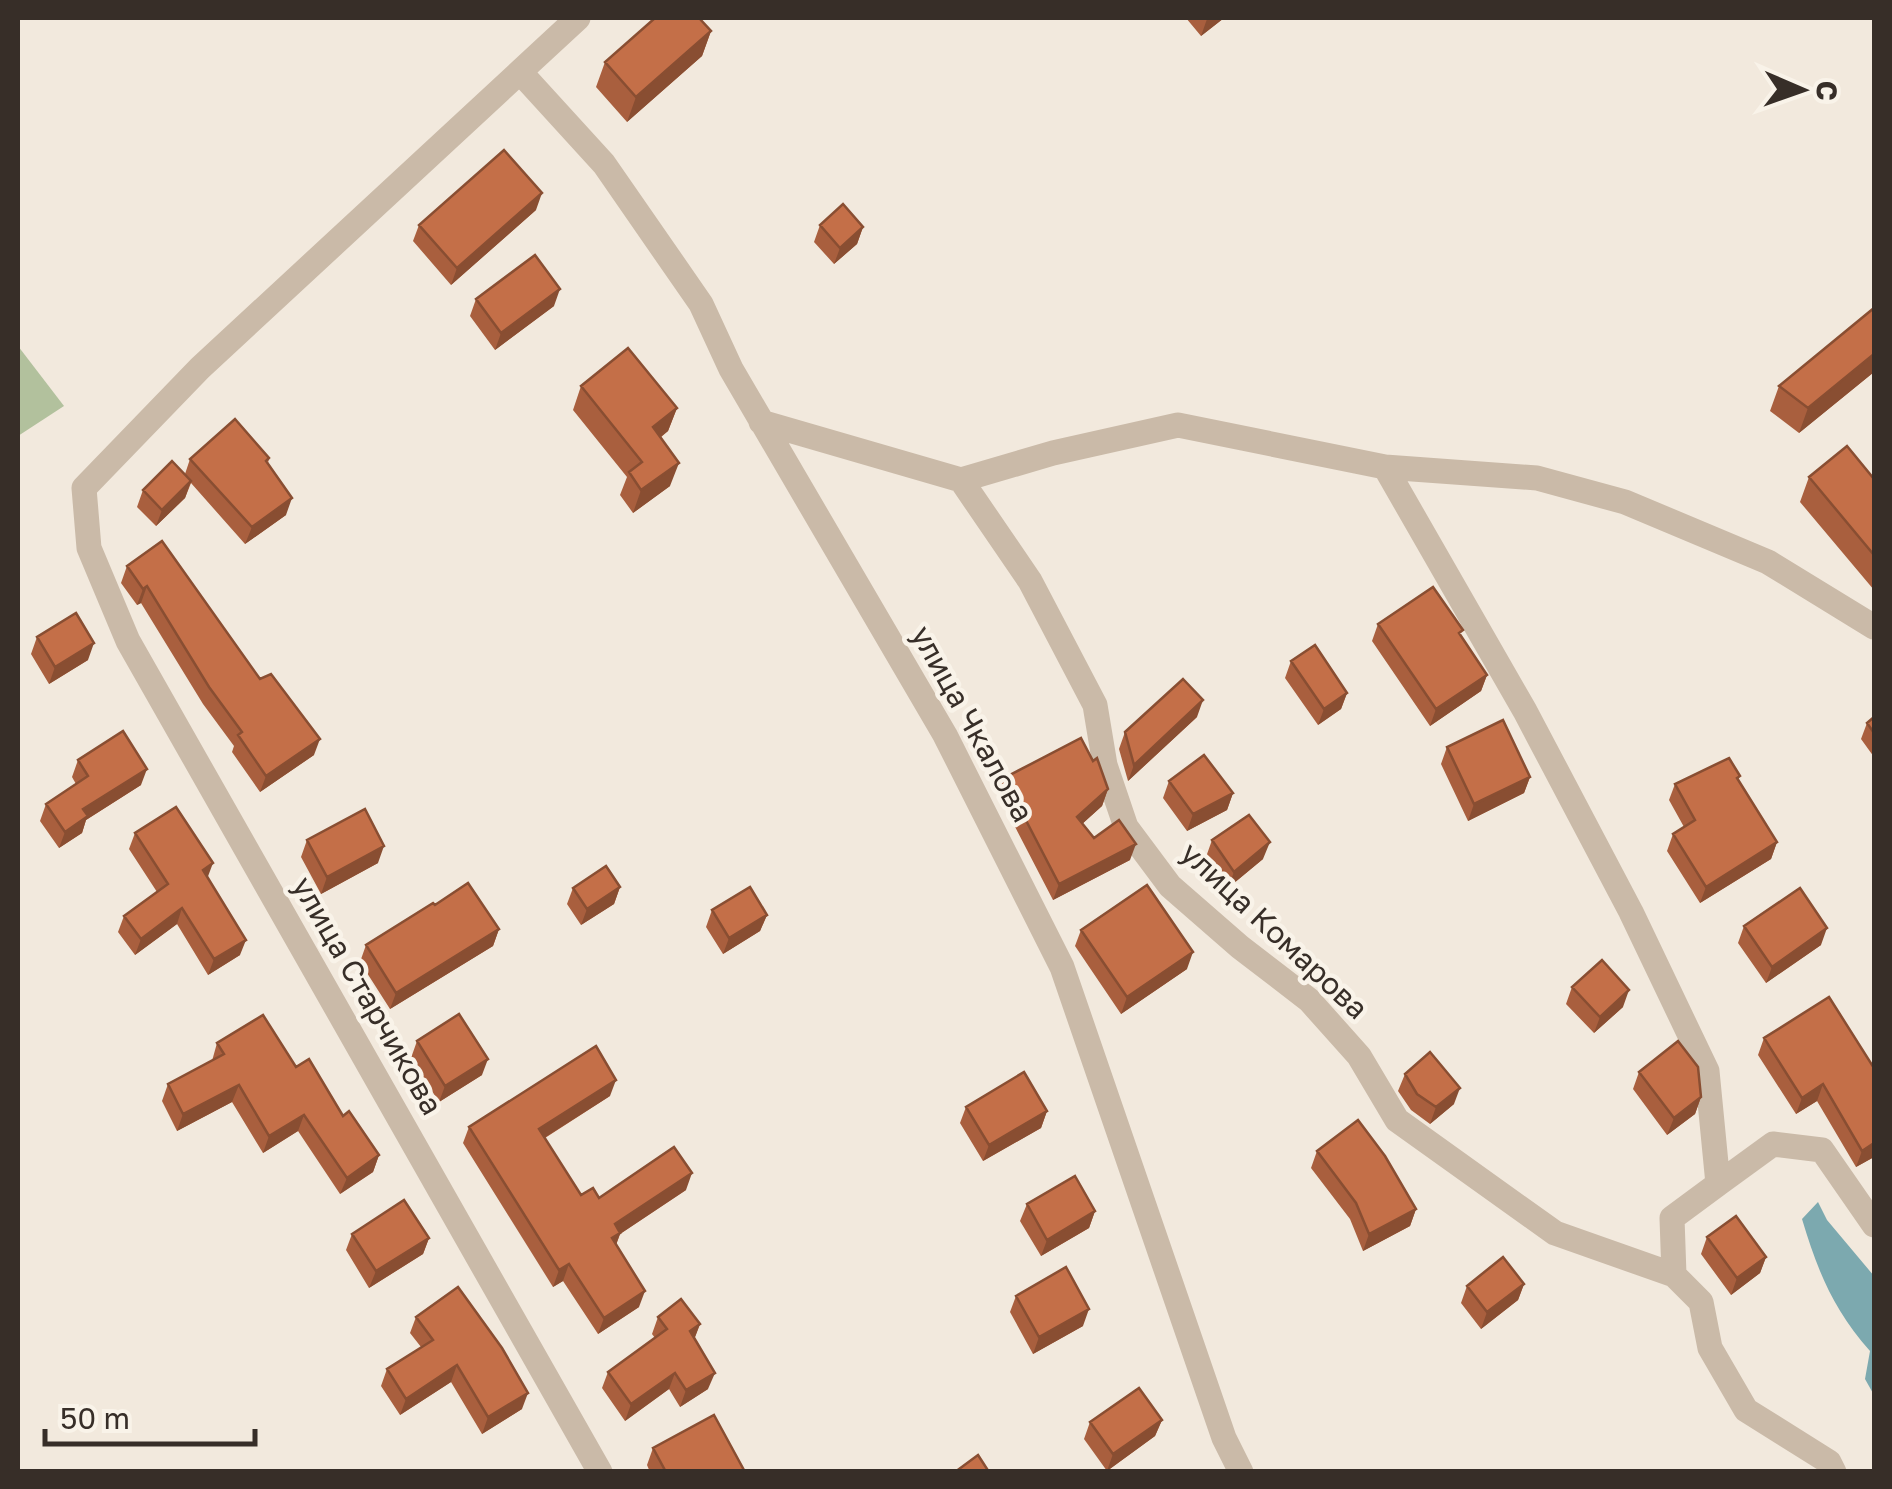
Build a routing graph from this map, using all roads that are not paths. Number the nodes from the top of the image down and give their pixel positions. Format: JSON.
{"nodes":[{"id":1,"x":578,"y":18,"type":"edge"},
{"id":2,"x":521,"y":73,"type":"junction"},
{"id":3,"x":762,"y":422,"type":"junction"},
{"id":4,"x":1385,"y":466,"type":"junction"},
{"id":5,"x":961,"y":480,"type":"junction"},
{"id":6,"x":1874,"y":627,"type":"edge"},
{"id":7,"x":1718,"y":1184,"type":"junction"},
{"id":8,"x":1874,"y":1225,"type":"edge"},
{"id":9,"x":1674,"y":1274,"type":"junction"},
{"id":10,"x":600,"y":1472,"type":"edge"},
{"id":11,"x":1241,"y":1472,"type":"edge"},
{"id":12,"x":1834,"y":1472,"type":"edge"}],
"edges":[{"from":1,"to":2,"type":"street"},
{"from":2,"to":3,"type":"street","name":"улица Чкалова"},
{"from":2,"to":10,"type":"street","name":"улица Старчикова"},
{"from":3,"to":5,"type":"street"},
{"from":3,"to":11,"type":"street","name":"улица Чкалова"},
{"from":4,"to":5,"type":"street"},
{"from":4,"to":6,"type":"street"},
{"from":4,"to":7,"type":"street"},
{"from":5,"to":9,"type":"street","name":"улица Комарова"},
{"from":7,"to":8,"type":"street"},
{"from":7,"to":9,"type":"street"},
{"from":9,"to":12,"type":"street"}]}
